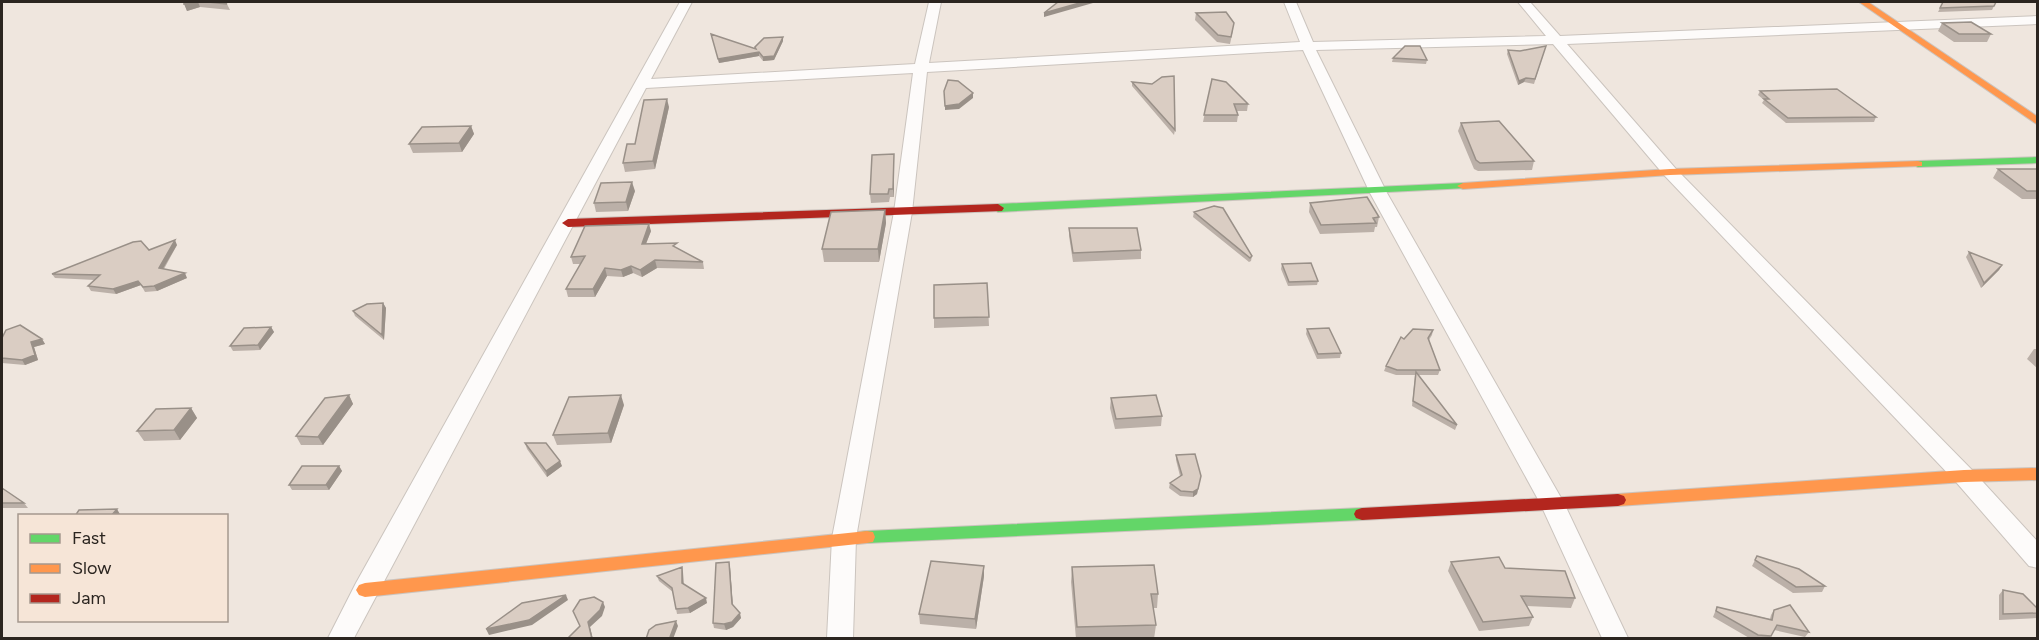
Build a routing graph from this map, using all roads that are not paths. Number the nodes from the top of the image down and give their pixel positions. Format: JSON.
{"nodes":[{"id":1,"x":686,"y":2,"type":"edge"},
{"id":2,"x":936,"y":2,"type":"edge"},
{"id":3,"x":1290,"y":2,"type":"edge"},
{"id":4,"x":1524,"y":2,"type":"edge"},
{"id":5,"x":1863,"y":2,"type":"edge"},
{"id":6,"x":2037,"y":20,"type":"edge"},
{"id":7,"x":1896,"y":24,"type":"junction"},
{"id":8,"x":1558,"y":40,"type":"junction"},
{"id":9,"x":1306,"y":46,"type":"junction"},
{"id":10,"x":921,"y":67,"type":"junction"},
{"id":11,"x":641,"y":84,"type":"junction"},
{"id":12,"x":2037,"y":122,"type":"edge"},
{"id":13,"x":2037,"y":160,"type":"edge"},
{"id":14,"x":1670,"y":172,"type":"junction"},
{"id":15,"x":1379,"y":191,"type":"junction"},
{"id":16,"x":903,"y":212,"type":"junction"},
{"id":17,"x":568,"y":222,"type":"junction"},
{"id":18,"x":2037,"y":474,"type":"edge"},
{"id":19,"x":1964,"y":476,"type":"junction"},
{"id":20,"x":1553,"y":505,"type":"junction"},
{"id":21,"x":844,"y":538,"type":"junction"},
{"id":22,"x":2037,"y":559,"type":"edge"},
{"id":23,"x":365,"y":590,"type":"junction"},
{"id":24,"x":341,"y":639,"type":"edge"},
{"id":25,"x":840,"y":639,"type":"edge"},
{"id":26,"x":1615,"y":639,"type":"edge"}],
"edges":[{"from":1,"to":11,"type":"street"},
{"from":2,"to":10,"type":"street"},
{"from":3,"to":9,"type":"street"},
{"from":4,"to":8,"type":"street"},
{"from":5,"to":7,"type":"street"},
{"from":6,"to":7,"type":"street"},
{"from":7,"to":8,"type":"street"},
{"from":7,"to":12,"type":"street"},
{"from":8,"to":9,"type":"street"},
{"from":8,"to":14,"type":"street"},
{"from":9,"to":10,"type":"street"},
{"from":9,"to":15,"type":"street"},
{"from":10,"to":11,"type":"street"},
{"from":10,"to":16,"type":"street"},
{"from":11,"to":17,"type":"street"},
{"from":13,"to":14,"type":"street"},
{"from":14,"to":15,"type":"street"},
{"from":14,"to":19,"type":"street"},
{"from":15,"to":16,"type":"street"},
{"from":15,"to":20,"type":"street"},
{"from":16,"to":17,"type":"street"},
{"from":16,"to":21,"type":"street"},
{"from":17,"to":23,"type":"street"},
{"from":18,"to":19,"type":"street"},
{"from":19,"to":20,"type":"street"},
{"from":19,"to":22,"type":"street"},
{"from":20,"to":21,"type":"street"},
{"from":20,"to":26,"type":"street"},
{"from":21,"to":23,"type":"street"},
{"from":21,"to":25,"type":"street"},
{"from":23,"to":24,"type":"street"}]}
